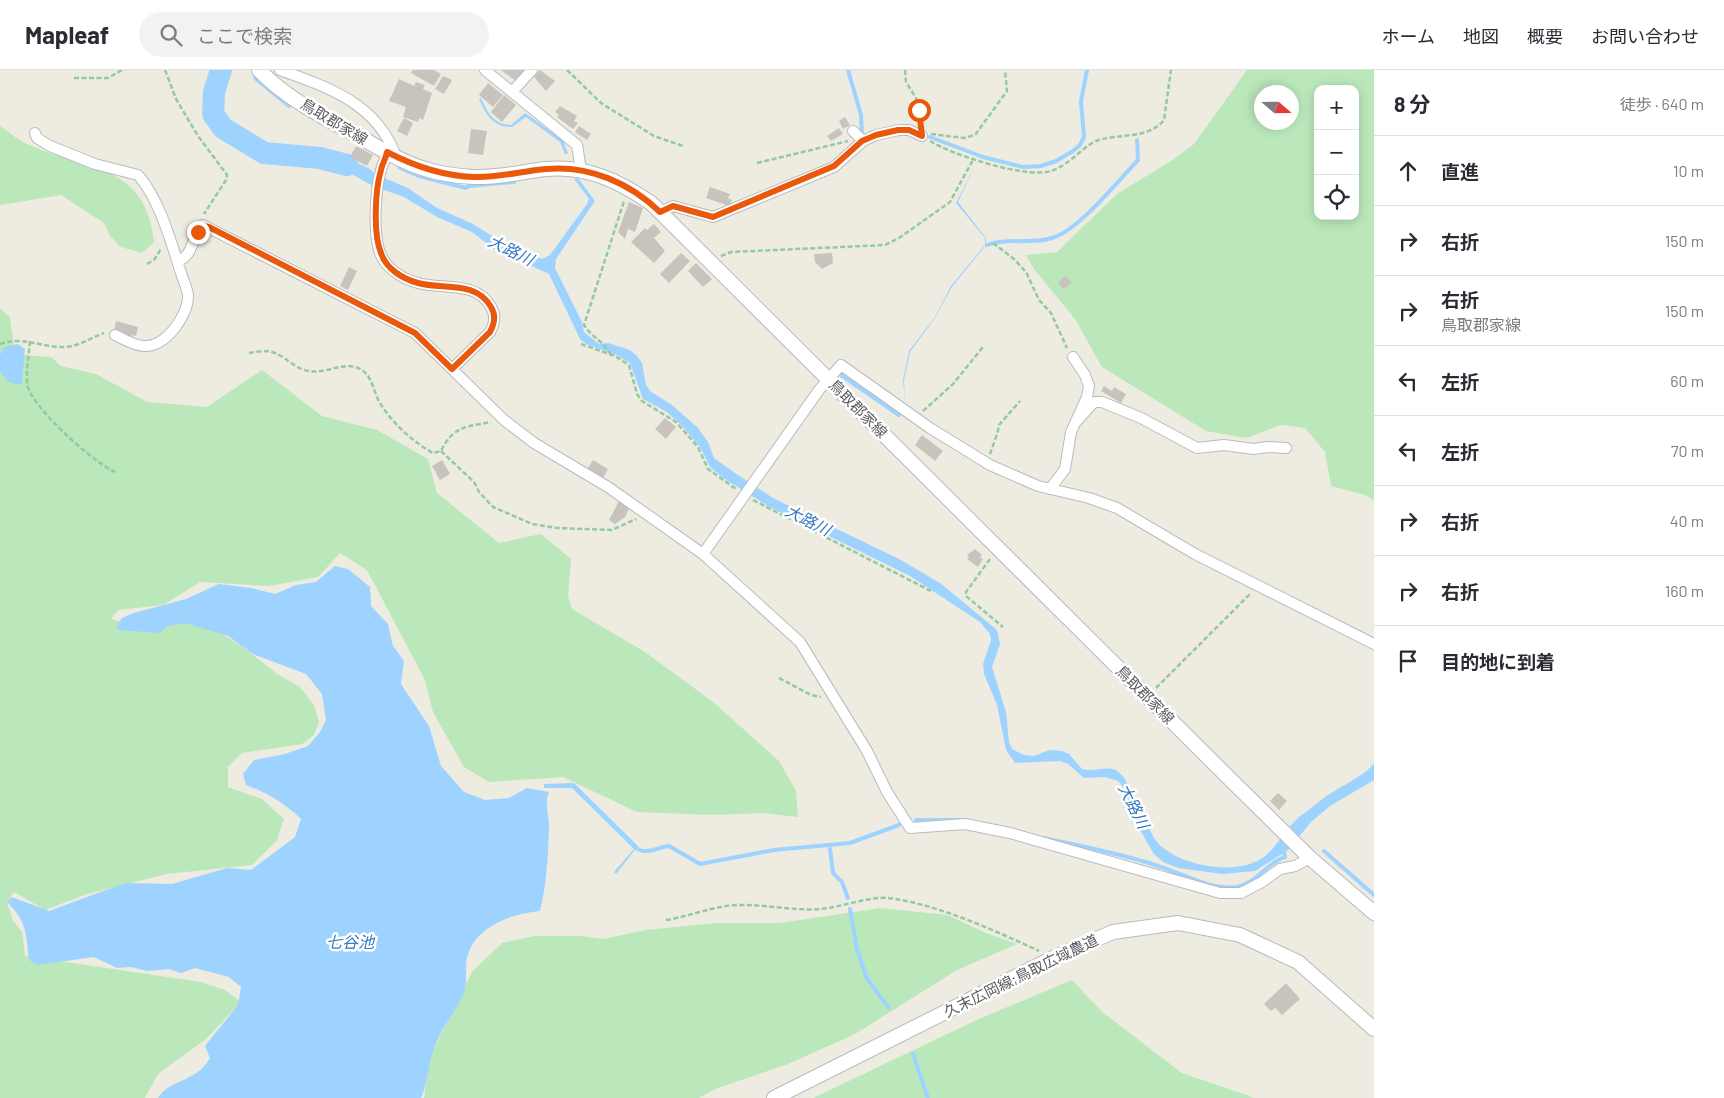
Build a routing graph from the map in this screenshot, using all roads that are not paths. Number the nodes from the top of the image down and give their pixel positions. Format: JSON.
{"nodes":[{"id":1,"x":259,"y":70,"type":"edge"},
{"id":2,"x":280,"y":70,"type":"edge"},
{"id":3,"x":485,"y":70,"type":"edge"},
{"id":4,"x":532,"y":70,"type":"edge"},
{"id":5,"x":512,"y":92,"type":"junction"},
{"id":6,"x":854,"y":132,"type":"dead end"},
{"id":7,"x":36,"y":133,"type":"dead end"},
{"id":8,"x":922,"y":136,"type":"road end"},
{"id":9,"x":862,"y":141,"type":"junction"},
{"id":10,"x":391,"y":155,"type":"junction"},
{"id":11,"x":580,"y":170,"type":"junction"},
{"id":12,"x":660,"y":212,"type":"junction"},
{"id":13,"x":177,"y":261,"type":"junction"},
{"id":14,"x":115,"y":335,"type":"road end"},
{"id":15,"x":1073,"y":357,"type":"road end"},
{"id":16,"x":452,"y":369,"type":"junction"},
{"id":17,"x":828,"y":380,"type":"junction"},
{"id":18,"x":1076,"y":422,"type":"junction"},
{"id":19,"x":1286,"y":448,"type":"dead end"},
{"id":20,"x":1050,"y":489,"type":"junction"},
{"id":21,"x":703,"y":554,"type":"junction"},
{"id":22,"x":1374,"y":644,"type":"edge"},
{"id":23,"x":1310,"y":858,"type":"junction"},
{"id":24,"x":1374,"y":913,"type":"edge"},
{"id":25,"x":1374,"y":1029,"type":"edge"},
{"id":26,"x":774,"y":1098,"type":"edge"}],
"edges":[{"from":1,"to":10,"type":"main road","name":"鳥取郡家線"},
{"from":2,"to":10,"type":"street"},
{"from":3,"to":5,"type":"street"},
{"from":4,"to":5,"type":"street"},
{"from":5,"to":11,"type":"street"},
{"from":6,"to":9,"type":"street"},
{"from":7,"to":13,"type":"street"},
{"from":8,"to":9,"type":"street"},
{"from":9,"to":12,"type":"street"},
{"from":10,"to":11,"type":"main road","name":"鳥取郡家線"},
{"from":10,"to":16,"type":"street"},
{"from":11,"to":12,"type":"main road","name":"鳥取郡家線"},
{"from":12,"to":17,"type":"main road","name":"鳥取郡家線"},
{"from":13,"to":14,"type":"street"},
{"from":13,"to":16,"type":"street"},
{"from":15,"to":18,"type":"street"},
{"from":16,"to":21,"type":"street"},
{"from":17,"to":20,"type":"street"},
{"from":17,"to":21,"type":"street"},
{"from":17,"to":23,"type":"main road","name":"鳥取郡家線"},
{"from":18,"to":19,"type":"street"},
{"from":18,"to":20,"type":"street"},
{"from":20,"to":22,"type":"street"},
{"from":21,"to":23,"type":"street"},
{"from":23,"to":24,"type":"main road","name":"鳥取郡家線"},
{"from":25,"to":26,"type":"main road","name":"久末広岡線;鳥取広域農道"}]}
